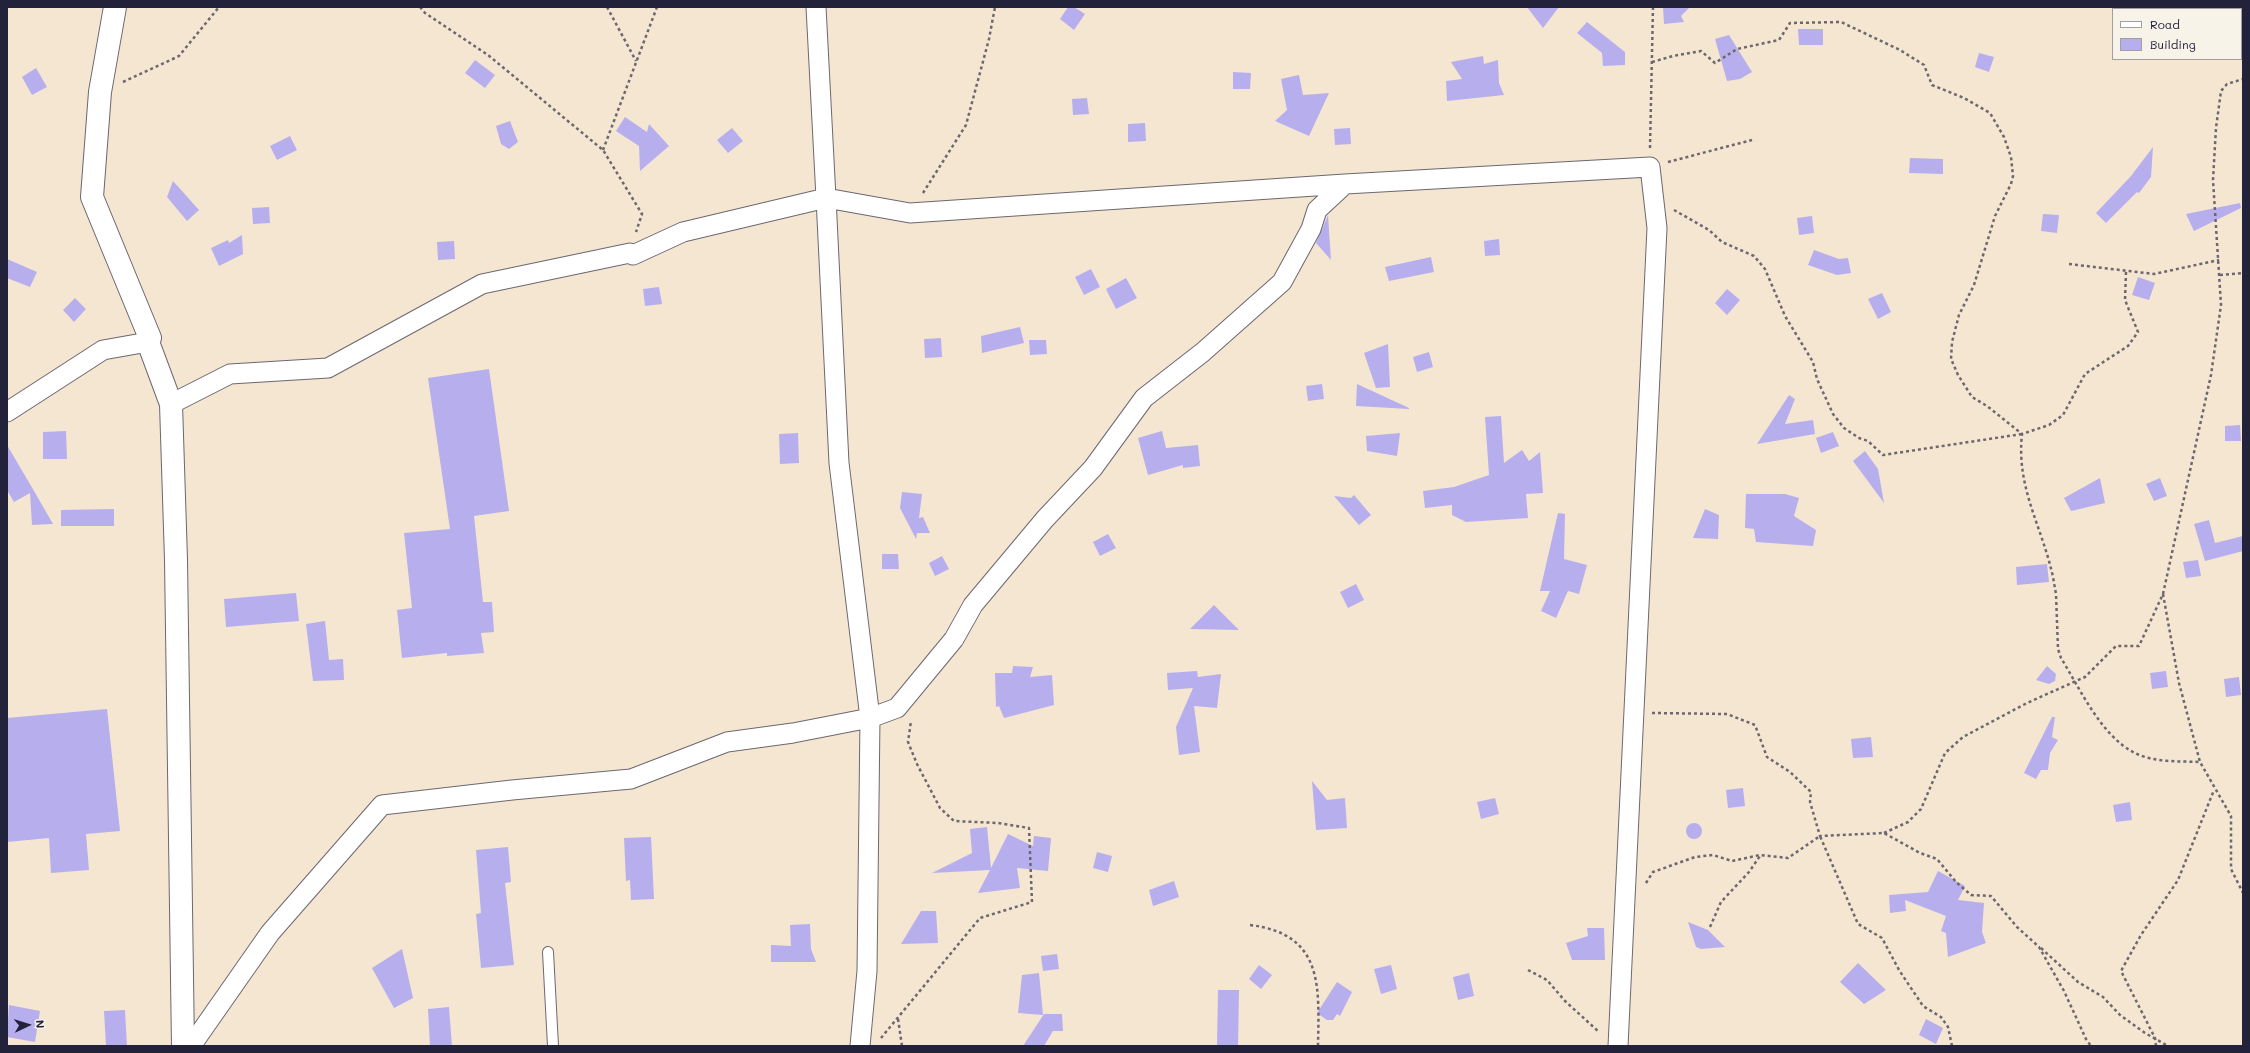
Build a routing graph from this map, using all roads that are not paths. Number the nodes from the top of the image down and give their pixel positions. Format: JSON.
{"nodes":[{"id":1,"x":115,"y":7,"type":"edge"},
{"id":2,"x":816,"y":7,"type":"edge"},
{"id":3,"x":1345,"y":184,"type":"junction"},
{"id":4,"x":826,"y":198,"type":"junction"},
{"id":5,"x":148,"y":342,"type":"junction"},
{"id":6,"x":171,"y":404,"type":"junction"},
{"id":7,"x":7,"y":412,"type":"edge"},
{"id":8,"x":870,"y":718,"type":"junction"},
{"id":9,"x":548,"y":952,"type":"dead end"},
{"id":10,"x":1610,"y":1042,"type":"edge"},
{"id":11,"x":183,"y":1046,"type":"edge"},
{"id":12,"x":191,"y":1046,"type":"edge"},
{"id":13,"x":553,"y":1046,"type":"edge"},
{"id":14,"x":860,"y":1046,"type":"edge"}],
"edges":[{"from":1,"to":5,"type":"street"},
{"from":2,"to":4,"type":"street"},
{"from":3,"to":4,"type":"street"},
{"from":3,"to":8,"type":"street"},
{"from":3,"to":10,"type":"street"},
{"from":4,"to":6,"type":"street"},
{"from":4,"to":8,"type":"street"},
{"from":5,"to":6,"type":"street"},
{"from":5,"to":7,"type":"street"},
{"from":6,"to":11,"type":"street"},
{"from":8,"to":12,"type":"street"},
{"from":8,"to":14,"type":"street"},
{"from":9,"to":13,"type":"lane"}]}
